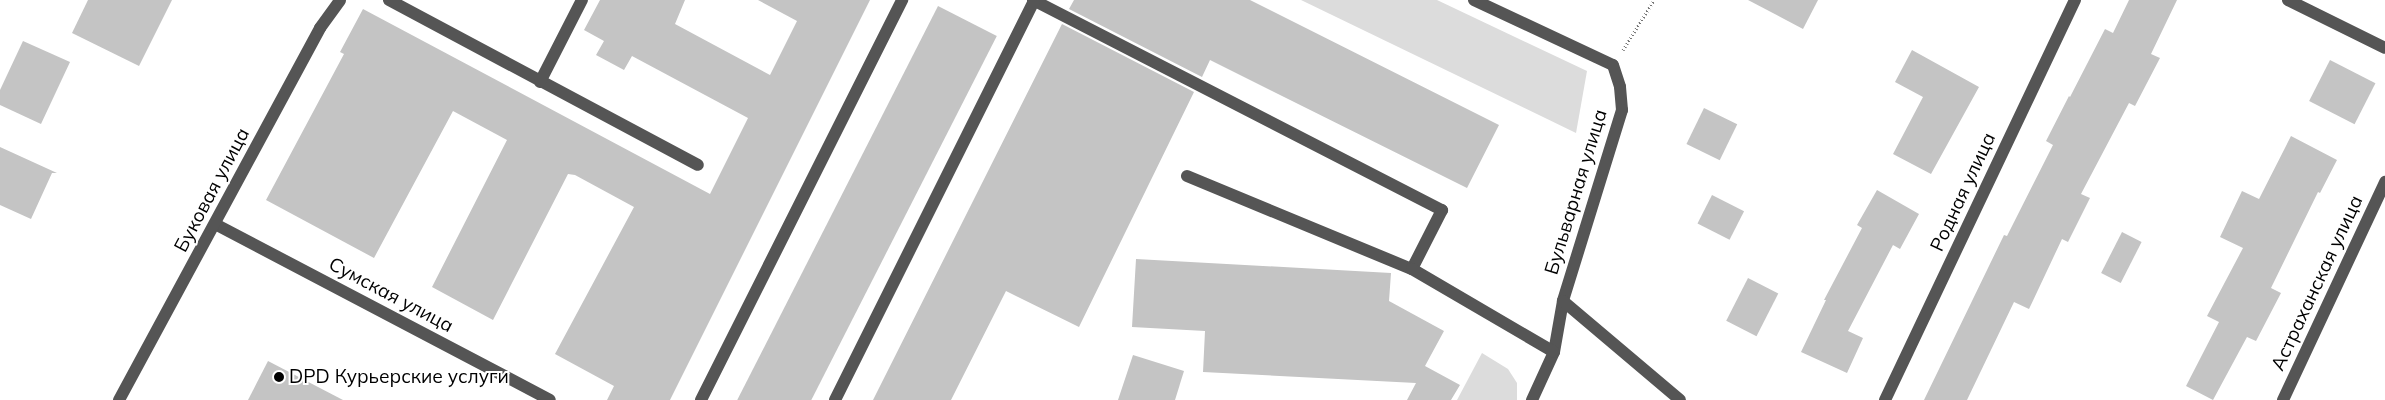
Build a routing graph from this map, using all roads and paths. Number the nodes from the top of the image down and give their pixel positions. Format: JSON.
{"nodes":[{"id":1,"x":340,"y":0,"type":"edge"},
{"id":2,"x":389,"y":0,"type":"edge"},
{"id":3,"x":582,"y":0,"type":"edge"},
{"id":4,"x":902,"y":0,"type":"edge"},
{"id":5,"x":1034,"y":0,"type":"edge"},
{"id":6,"x":1474,"y":0,"type":"edge"},
{"id":7,"x":1654,"y":0,"type":"edge"},
{"id":8,"x":2075,"y":0,"type":"edge"},
{"id":9,"x":2288,"y":0,"type":"edge"},
{"id":10,"x":2385,"y":48,"type":"edge"},
{"id":11,"x":1613,"y":66,"type":"junction"},
{"id":12,"x":540,"y":82,"type":"junction"},
{"id":13,"x":698,"y":165,"type":"dead end"},
{"id":14,"x":1187,"y":176,"type":"dead end"},
{"id":15,"x":2385,"y":182,"type":"edge"},
{"id":16,"x":215,"y":224,"type":"junction"},
{"id":17,"x":1412,"y":269,"type":"junction"},
{"id":18,"x":1563,"y":301,"type":"junction"},
{"id":19,"x":1554,"y":352,"type":"junction"},
{"id":20,"x":119,"y":400,"type":"edge"},
{"id":21,"x":550,"y":400,"type":"edge"},
{"id":22,"x":701,"y":400,"type":"edge"},
{"id":23,"x":835,"y":400,"type":"edge"},
{"id":24,"x":1532,"y":400,"type":"edge"},
{"id":25,"x":1680,"y":400,"type":"edge"},
{"id":26,"x":1885,"y":400,"type":"edge"},
{"id":27,"x":2284,"y":400,"type":"edge"}],
"edges":[{"from":1,"to":16,"type":"street","name":"Буковая улица"},
{"from":2,"to":12,"type":"street"},
{"from":3,"to":12,"type":"street"},
{"from":4,"to":22,"type":"street"},
{"from":5,"to":17,"type":"street"},
{"from":5,"to":23,"type":"street"},
{"from":6,"to":11,"type":"street"},
{"from":7,"to":11,"type":"path"},
{"from":8,"to":26,"type":"street","name":"Родная улица"},
{"from":9,"to":10,"type":"street"},
{"from":11,"to":18,"type":"street","name":"Бульварная улица"},
{"from":12,"to":13,"type":"street"},
{"from":14,"to":17,"type":"street"},
{"from":15,"to":27,"type":"street","name":"Астраханская улица"},
{"from":16,"to":20,"type":"street","name":"Буковая улица"},
{"from":16,"to":21,"type":"street","name":"Сумская улица"},
{"from":17,"to":19,"type":"street"},
{"from":18,"to":19,"type":"street"},
{"from":18,"to":25,"type":"street","name":"Бульварная улица"},
{"from":19,"to":24,"type":"street"}]}
